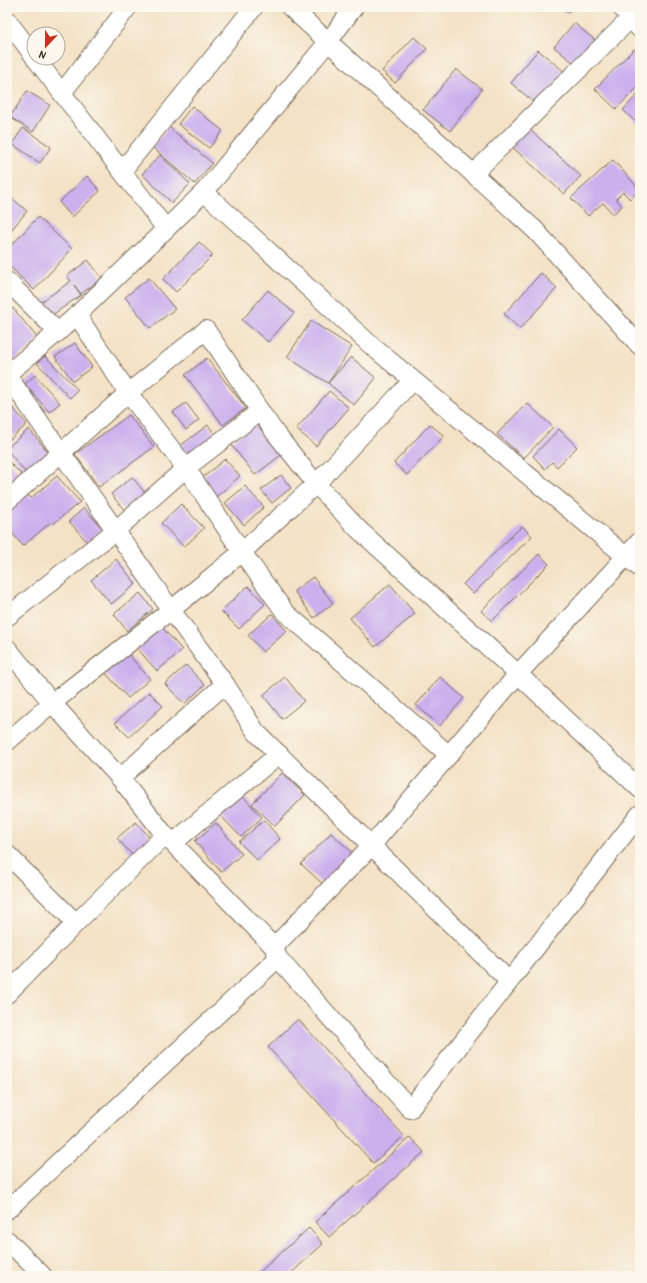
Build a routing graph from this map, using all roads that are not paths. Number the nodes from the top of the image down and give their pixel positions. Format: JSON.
{"nodes":[{"id":1,"x":128,"y":7,"type":"edge"},
{"id":2,"x":254,"y":7,"type":"edge"},
{"id":3,"x":290,"y":7,"type":"edge"},
{"id":4,"x":354,"y":7,"type":"edge"},
{"id":5,"x":631,"y":18,"type":"edge"},
{"id":6,"x":7,"y":20,"type":"edge"},
{"id":7,"x":328,"y":42,"type":"junction"},
{"id":8,"x":26,"y":45,"type":"edge"},
{"id":9,"x":42,"y":66,"type":"edge"},
{"id":10,"x":62,"y":93,"type":"junction"},
{"id":11,"x":122,"y":171,"type":"junction"},
{"id":12,"x":473,"y":174,"type":"junction"},
{"id":13,"x":204,"y":192,"type":"junction"},
{"id":14,"x":166,"y":229,"type":"junction"},
{"id":15,"x":7,"y":281,"type":"edge"},
{"id":16,"x":77,"y":315,"type":"junction"},
{"id":17,"x":58,"y":332,"type":"junction"},
{"id":18,"x":640,"y":346,"type":"edge"},
{"id":19,"x":7,"y":374,"type":"edge"},
{"id":20,"x":413,"y":380,"type":"junction"},
{"id":21,"x":128,"y":393,"type":"junction"},
{"id":22,"x":260,"y":411,"type":"junction"},
{"id":23,"x":61,"y":452,"type":"junction"},
{"id":24,"x":186,"y":468,"type":"junction"},
{"id":25,"x":316,"y":484,"type":"junction"},
{"id":26,"x":7,"y":501,"type":"edge"},
{"id":27,"x":116,"y":530,"type":"junction"},
{"id":28,"x":640,"y":541,"type":"edge"},
{"id":29,"x":242,"y":552,"type":"junction"},
{"id":30,"x":625,"y":556,"type":"junction"},
{"id":31,"x":640,"y":568,"type":"edge"},
{"id":32,"x":171,"y":610,"type":"junction"},
{"id":33,"x":7,"y":616,"type":"edge"},
{"id":34,"x":7,"y":648,"type":"edge"},
{"id":35,"x":518,"y":674,"type":"junction"},
{"id":36,"x":225,"y":684,"type":"junction"},
{"id":37,"x":52,"y":703,"type":"junction"},
{"id":38,"x":7,"y":742,"type":"edge"},
{"id":39,"x":279,"y":754,"type":"junction"},
{"id":40,"x":449,"y":755,"type":"junction"},
{"id":41,"x":120,"y":778,"type":"junction"},
{"id":42,"x":640,"y":789,"type":"edge"},
{"id":43,"x":640,"y":814,"type":"edge"},
{"id":44,"x":169,"y":839,"type":"junction"},
{"id":45,"x":371,"y":846,"type":"junction"},
{"id":46,"x":7,"y":854,"type":"edge"},
{"id":47,"x":76,"y":923,"type":"junction"},
{"id":48,"x":276,"y":952,"type":"junction"},
{"id":49,"x":509,"y":981,"type":"junction"},
{"id":50,"x":7,"y":994,"type":"edge"},
{"id":51,"x":7,"y":1210,"type":"edge"},
{"id":52,"x":7,"y":1240,"type":"edge"},
{"id":53,"x":43,"y":1276,"type":"edge"}],
"edges":[{"from":1,"to":10,"type":"street"},
{"from":2,"to":11,"type":"street"},
{"from":3,"to":7,"type":"street"},
{"from":4,"to":7,"type":"street"},
{"from":5,"to":12,"type":"street"},
{"from":6,"to":8,"type":"street"},
{"from":7,"to":12,"type":"street"},
{"from":7,"to":13,"type":"street"},
{"from":9,"to":10,"type":"street"},
{"from":10,"to":11,"type":"street"},
{"from":11,"to":14,"type":"street"},
{"from":12,"to":18,"type":"street"},
{"from":13,"to":14,"type":"street"},
{"from":13,"to":20,"type":"street"},
{"from":14,"to":16,"type":"street"},
{"from":15,"to":17,"type":"street"},
{"from":16,"to":17,"type":"street"},
{"from":16,"to":21,"type":"street"},
{"from":17,"to":19,"type":"street"},
{"from":19,"to":23,"type":"street"},
{"from":20,"to":25,"type":"street"},
{"from":20,"to":30,"type":"street"},
{"from":21,"to":22,"type":"street"},
{"from":21,"to":23,"type":"street"},
{"from":21,"to":24,"type":"street"},
{"from":22,"to":24,"type":"street"},
{"from":22,"to":25,"type":"street"},
{"from":23,"to":26,"type":"street"},
{"from":23,"to":27,"type":"street"},
{"from":24,"to":27,"type":"street"},
{"from":24,"to":29,"type":"street"},
{"from":25,"to":29,"type":"street"},
{"from":25,"to":35,"type":"street"},
{"from":27,"to":32,"type":"street"},
{"from":27,"to":33,"type":"street"},
{"from":28,"to":30,"type":"street"},
{"from":29,"to":32,"type":"street"},
{"from":29,"to":40,"type":"street"},
{"from":30,"to":31,"type":"street"},
{"from":30,"to":35,"type":"street"},
{"from":32,"to":36,"type":"street"},
{"from":32,"to":37,"type":"street"},
{"from":34,"to":37,"type":"street"},
{"from":35,"to":40,"type":"street"},
{"from":35,"to":42,"type":"street"},
{"from":36,"to":39,"type":"street"},
{"from":36,"to":41,"type":"street"},
{"from":37,"to":38,"type":"street"},
{"from":37,"to":41,"type":"street"},
{"from":39,"to":44,"type":"street"},
{"from":39,"to":45,"type":"street"},
{"from":40,"to":45,"type":"street"},
{"from":41,"to":44,"type":"street"},
{"from":43,"to":49,"type":"street"},
{"from":44,"to":47,"type":"street"},
{"from":44,"to":48,"type":"street"},
{"from":45,"to":48,"type":"street"},
{"from":45,"to":49,"type":"street"},
{"from":46,"to":47,"type":"street"},
{"from":47,"to":50,"type":"street"},
{"from":48,"to":49,"type":"street"},
{"from":48,"to":51,"type":"street"},
{"from":52,"to":53,"type":"street"}]}
